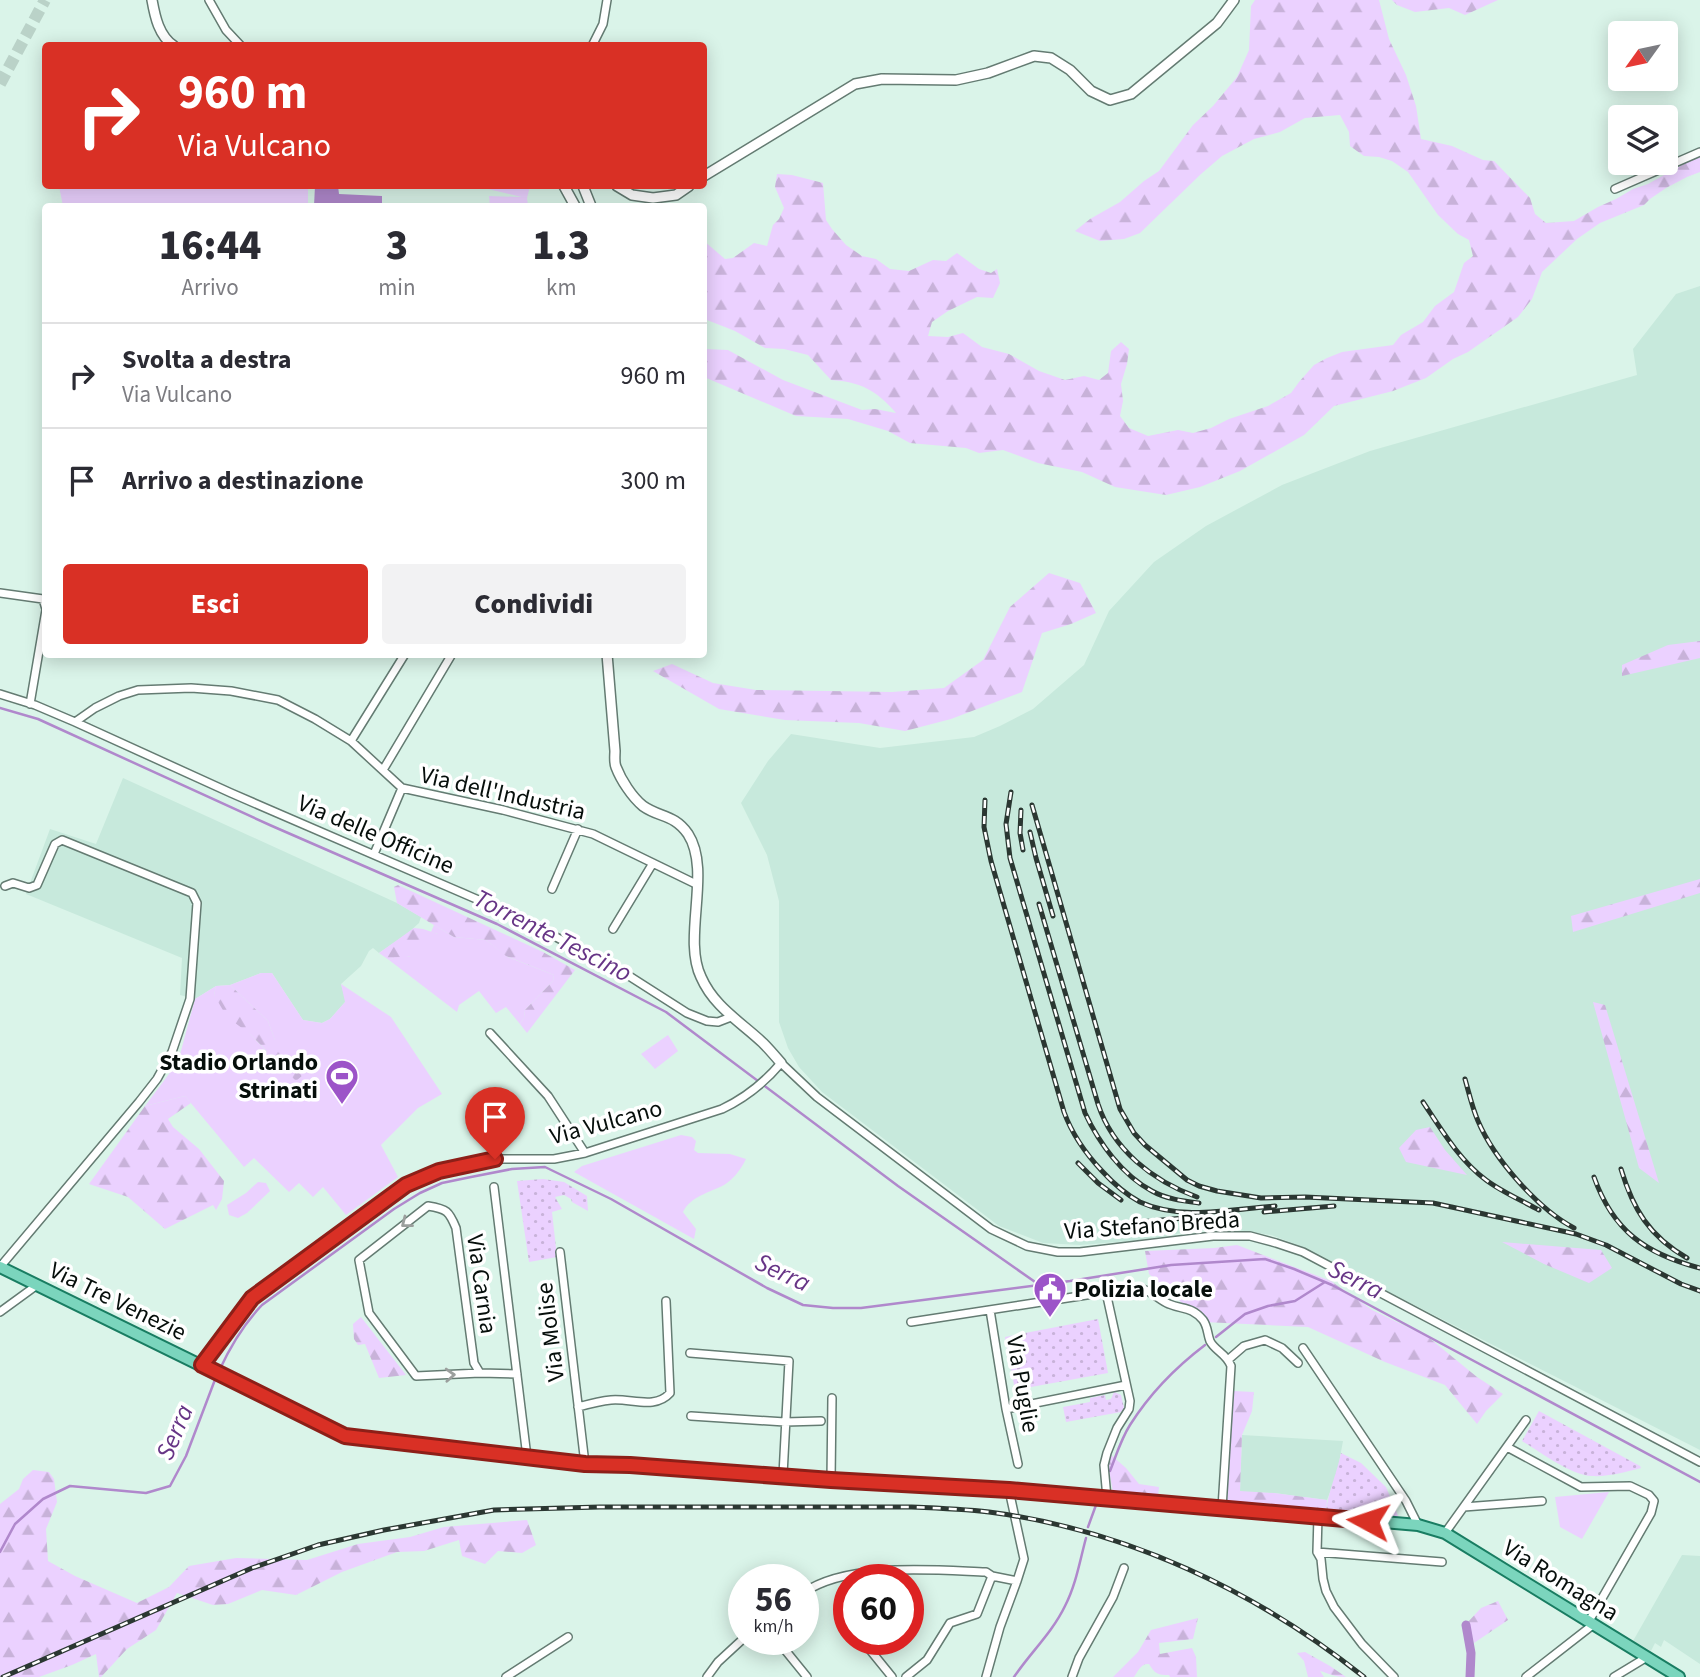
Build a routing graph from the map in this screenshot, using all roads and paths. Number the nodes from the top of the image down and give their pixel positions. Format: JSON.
{"nodes":[{"id":1,"x":152,"y":0,"type":"edge"},
{"id":2,"x":209,"y":0,"type":"edge"},
{"id":3,"x":607,"y":0,"type":"edge"},
{"id":4,"x":1234,"y":0,"type":"edge"},
{"id":5,"x":169,"y":42,"type":"edge"},
{"id":6,"x":237,"y":42,"type":"edge"},
{"id":7,"x":594,"y":42,"type":"edge"},
{"id":8,"x":1700,"y":152,"type":"edge"},
{"id":9,"x":707,"y":174,"type":"edge"},
{"id":10,"x":622,"y":189,"type":"edge"},
{"id":11,"x":685,"y":189,"type":"edge"},
{"id":12,"x":1615,"y":189,"type":"dead end"},
{"id":13,"x":0,"y":593,"type":"edge"},
{"id":14,"x":42,"y":599,"type":"edge"},
{"id":15,"x":42,"y":634,"type":"edge"},
{"id":16,"x":403,"y":658,"type":"edge"},
{"id":17,"x":450,"y":658,"type":"edge"},
{"id":18,"x":607,"y":658,"type":"edge"},
{"id":19,"x":0,"y":694,"type":"edge"},
{"id":20,"x":30,"y":704,"type":"junction"},
{"id":21,"x":75,"y":722,"type":"junction"},
{"id":22,"x":351,"y":741,"type":"junction"},
{"id":23,"x":383,"y":770,"type":"junction"},
{"id":24,"x":402,"y":788,"type":"junction"},
{"id":25,"x":578,"y":829,"type":"junction"},
{"id":26,"x":374,"y":853,"type":"junction"},
{"id":27,"x":653,"y":863,"type":"junction"},
{"id":28,"x":698,"y":885,"type":"junction"},
{"id":29,"x":5,"y":886,"type":"dead end"},
{"id":30,"x":552,"y":889,"type":"dead end"},
{"id":31,"x":613,"y":929,"type":"dead end"},
{"id":32,"x":730,"y":1017,"type":"junction"},
{"id":33,"x":490,"y":1033,"type":"dead end"},
{"id":34,"x":781,"y":1063,"type":"junction"},
{"id":35,"x":586,"y":1153,"type":"junction"},
{"id":36,"x":495,"y":1187,"type":"dead end"},
{"id":37,"x":560,"y":1252,"type":"dead end"},
{"id":38,"x":0,"y":1267,"type":"edge"},
{"id":39,"x":37,"y":1285,"type":"junction"},
{"id":40,"x":1106,"y":1292,"type":"junction"},
{"id":41,"x":666,"y":1301,"type":"dead end"},
{"id":42,"x":990,"y":1310,"type":"junction"},
{"id":43,"x":0,"y":1312,"type":"edge"},
{"id":44,"x":911,"y":1322,"type":"dead end"},
{"id":45,"x":1303,"y":1348,"type":"dead end"},
{"id":46,"x":690,"y":1353,"type":"dead end"},
{"id":47,"x":1229,"y":1359,"type":"junction"},
{"id":48,"x":1298,"y":1363,"type":"dead end"},
{"id":49,"x":206,"y":1367,"type":"junction"},
{"id":50,"x":480,"y":1373,"type":"junction"},
{"id":51,"x":517,"y":1374,"type":"junction"},
{"id":52,"x":1126,"y":1385,"type":"junction"},
{"id":53,"x":832,"y":1398,"type":"dead end"},
{"id":54,"x":578,"y":1407,"type":"junction"},
{"id":55,"x":1006,"y":1409,"type":"junction"},
{"id":56,"x":691,"y":1416,"type":"dead end"},
{"id":57,"x":1526,"y":1420,"type":"dead end"},
{"id":58,"x":821,"y":1421,"type":"dead end"},
{"id":59,"x":785,"y":1422,"type":"junction"},
{"id":60,"x":1507,"y":1447,"type":"junction"},
{"id":61,"x":527,"y":1457,"type":"junction"},
{"id":62,"x":1700,"y":1462,"type":"edge"},
{"id":63,"x":585,"y":1464,"type":"junction"},
{"id":64,"x":1018,"y":1465,"type":"dead end"},
{"id":65,"x":783,"y":1475,"type":"junction"},
{"id":66,"x":831,"y":1480,"type":"junction"},
{"id":67,"x":1009,"y":1490,"type":"junction"},
{"id":68,"x":1107,"y":1498,"type":"junction"},
{"id":69,"x":1542,"y":1501,"type":"dead end"},
{"id":70,"x":1464,"y":1507,"type":"junction"},
{"id":71,"x":1222,"y":1508,"type":"junction"},
{"id":72,"x":1318,"y":1516,"type":"junction"},
{"id":73,"x":1418,"y":1525,"type":"junction"},
{"id":74,"x":1445,"y":1533,"type":"junction"},
{"id":75,"x":1317,"y":1552,"type":"junction"},
{"id":76,"x":1442,"y":1562,"type":"dead end"},
{"id":77,"x":1124,"y":1568,"type":"dead end"},
{"id":78,"x":992,"y":1576,"type":"junction"},
{"id":79,"x":1017,"y":1581,"type":"junction"},
{"id":80,"x":819,"y":1583,"type":"edge"},
{"id":81,"x":1591,"y":1623,"type":"junction"},
{"id":82,"x":568,"y":1637,"type":"dead end"},
{"id":83,"x":728,"y":1653,"type":"edge"},
{"id":84,"x":789,"y":1655,"type":"edge"},
{"id":85,"x":874,"y":1655,"type":"edge"},
{"id":86,"x":1647,"y":1657,"type":"junction"},
{"id":87,"x":506,"y":1677,"type":"edge"},
{"id":88,"x":707,"y":1677,"type":"edge"},
{"id":89,"x":807,"y":1677,"type":"edge"},
{"id":90,"x":892,"y":1677,"type":"edge"},
{"id":91,"x":906,"y":1677,"type":"edge"},
{"id":92,"x":986,"y":1677,"type":"edge"},
{"id":93,"x":1072,"y":1677,"type":"edge"},
{"id":94,"x":1394,"y":1677,"type":"edge"},
{"id":95,"x":1526,"y":1677,"type":"edge"},
{"id":96,"x":1614,"y":1677,"type":"edge"},
{"id":97,"x":1679,"y":1677,"type":"edge"}],
"edges":[{"from":1,"to":5,"type":"street"},
{"from":2,"to":6,"type":"street"},
{"from":3,"to":7,"type":"street"},
{"from":4,"to":9,"type":"street"},
{"from":8,"to":12,"type":"street"},
{"from":10,"to":11,"type":"street"},
{"from":13,"to":14,"type":"street"},
{"from":15,"to":20,"type":"street"},
{"from":16,"to":22,"type":"street"},
{"from":17,"to":23,"type":"street"},
{"from":18,"to":28,"type":"street"},
{"from":19,"to":20,"type":"street","name":"Via delle Officine"},
{"from":20,"to":21,"type":"street","name":"Via delle Officine"},
{"from":21,"to":22,"type":"street","name":"Via dell'Industria"},
{"from":21,"to":26,"type":"street","name":"Via delle Officine"},
{"from":22,"to":23,"type":"street","name":"Via dell'Industria"},
{"from":23,"to":24,"type":"street","name":"Via dell'Industria"},
{"from":24,"to":25,"type":"street","name":"Via dell'Industria"},
{"from":24,"to":26,"type":"street"},
{"from":25,"to":27,"type":"street","name":"Via dell'Industria"},
{"from":25,"to":30,"type":"street"},
{"from":26,"to":32,"type":"street","name":"Via delle Officine"},
{"from":27,"to":28,"type":"street","name":"Via dell'Industria"},
{"from":27,"to":31,"type":"street"},
{"from":28,"to":32,"type":"street"},
{"from":29,"to":38,"type":"street"},
{"from":32,"to":34,"type":"street"},
{"from":33,"to":35,"type":"street"},
{"from":34,"to":35,"type":"street","name":"Via Vulcano"},
{"from":34,"to":62,"type":"street","name":"Via Stefano Breda"},
{"from":35,"to":49,"type":"street","name":"Via Vulcano"},
{"from":36,"to":51,"type":"street","name":"Via Carnia"},
{"from":37,"to":54,"type":"street","name":"Via Molise"},
{"from":38,"to":39,"type":"main road","name":"Via Tre Venezie"},
{"from":39,"to":43,"type":"street"},
{"from":39,"to":49,"type":"main road","name":"Via Tre Venezie"},
{"from":40,"to":42,"type":"street","name":"Via Puglie"},
{"from":40,"to":47,"type":"street"},
{"from":40,"to":52,"type":"street"},
{"from":41,"to":54,"type":"street","name":"Via Molise"},
{"from":42,"to":44,"type":"street","name":"Via Puglie"},
{"from":42,"to":55,"type":"street","name":"Via Puglie"},
{"from":45,"to":73,"type":"street"},
{"from":46,"to":59,"type":"street"},
{"from":47,"to":48,"type":"street"},
{"from":47,"to":71,"type":"street"},
{"from":49,"to":61,"type":"main road","name":"Via Tre Venezie"},
{"from":50,"to":50,"type":"street","name":"Via Carnia","one_way":true},
{"from":50,"to":51,"type":"street","name":"Via Carnia"},
{"from":51,"to":61,"type":"street","name":"Via Carnia"},
{"from":52,"to":55,"type":"street"},
{"from":52,"to":68,"type":"street"},
{"from":53,"to":66,"type":"street"},
{"from":54,"to":63,"type":"street","name":"Via Molise"},
{"from":55,"to":64,"type":"street","name":"Via Puglie"},
{"from":56,"to":59,"type":"street"},
{"from":57,"to":60,"type":"street"},
{"from":58,"to":59,"type":"street"},
{"from":59,"to":65,"type":"street"},
{"from":60,"to":70,"type":"street"},
{"from":60,"to":81,"type":"street"},
{"from":61,"to":63,"type":"main road","name":"Via Tre Venezie"},
{"from":63,"to":65,"type":"main road","name":"Via Tre Venezie"},
{"from":65,"to":66,"type":"main road","name":"Via Tre Venezie"},
{"from":66,"to":67,"type":"main road","name":"Via Tre Venezie"},
{"from":67,"to":68,"type":"main road","name":"Via Tre Venezie"},
{"from":67,"to":79,"type":"street"},
{"from":68,"to":71,"type":"main road","name":"Via Tre Venezie"},
{"from":69,"to":70,"type":"street"},
{"from":70,"to":74,"type":"street"},
{"from":71,"to":72,"type":"main road","name":"Via Tre Venezie"},
{"from":72,"to":73,"type":"main road","name":"Via Tre Venezie"},
{"from":72,"to":75,"type":"street"},
{"from":73,"to":74,"type":"main road","name":"Via Romagna"},
{"from":74,"to":81,"type":"main road","name":"Via Romagna"},
{"from":75,"to":76,"type":"street"},
{"from":75,"to":94,"type":"street"},
{"from":77,"to":93,"type":"street"},
{"from":78,"to":79,"type":"street"},
{"from":78,"to":80,"type":"street"},
{"from":78,"to":91,"type":"street"},
{"from":79,"to":92,"type":"street"},
{"from":81,"to":86,"type":"main road","name":"Via Romagna"},
{"from":81,"to":95,"type":"street"},
{"from":82,"to":87,"type":"street"},
{"from":83,"to":88,"type":"street"},
{"from":84,"to":89,"type":"street"},
{"from":85,"to":90,"type":"street"},
{"from":86,"to":96,"type":"street"},
{"from":86,"to":97,"type":"main road","name":"Via Romagna"}]}
